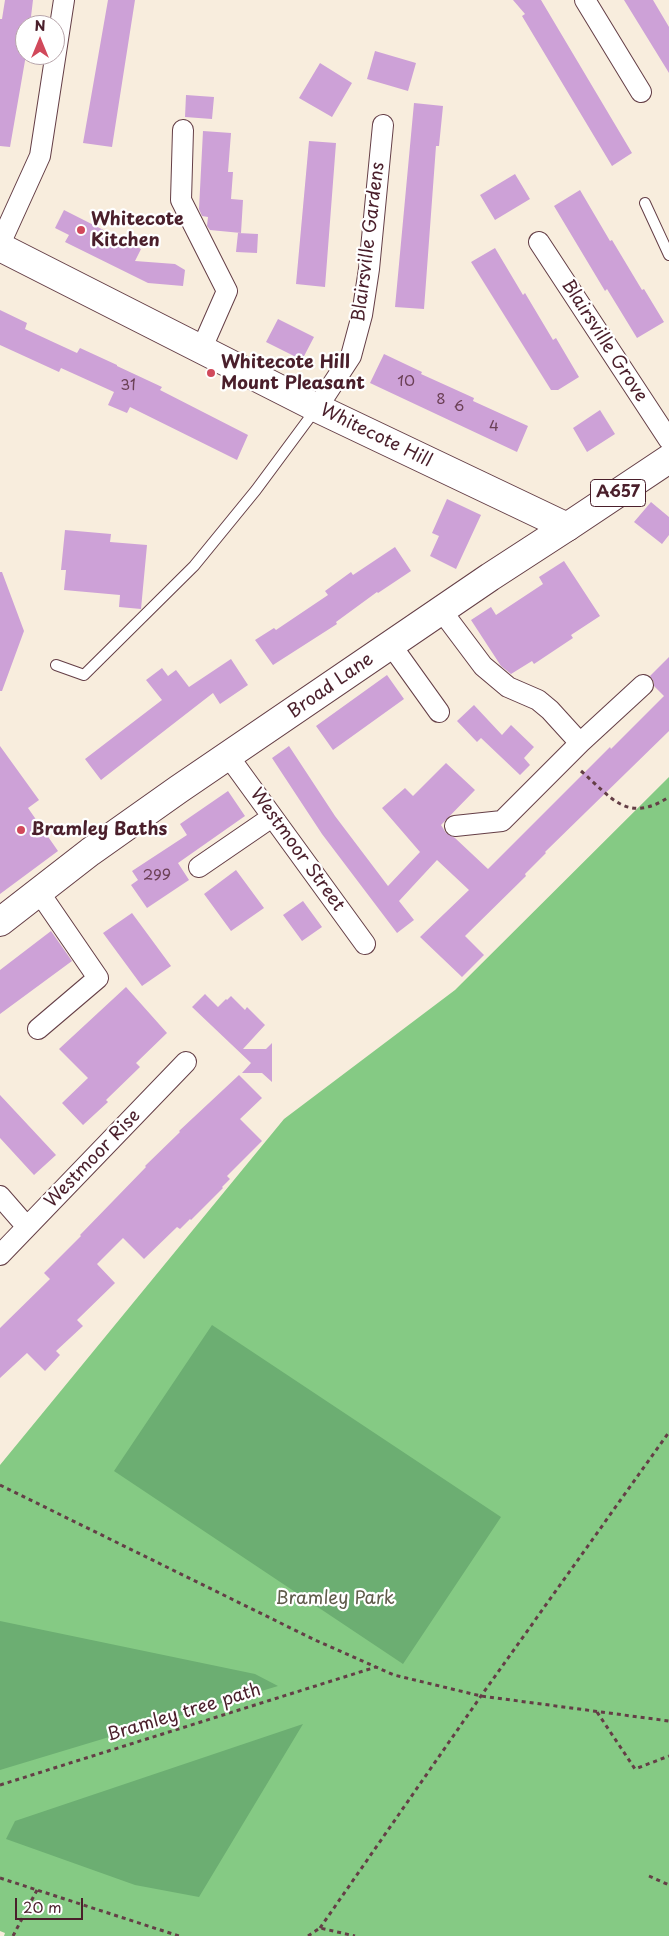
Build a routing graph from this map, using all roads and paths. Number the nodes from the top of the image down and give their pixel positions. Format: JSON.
{"nodes":[{"id":1,"x":64,"y":0,"type":"edge"},
{"id":2,"x":585,"y":0,"type":"edge"},
{"id":3,"x":641,"y":92,"type":"dead end"},
{"id":4,"x":383,"y":125,"type":"dead end"},
{"id":5,"x":183,"y":130,"type":"dead end"},
{"id":6,"x":645,"y":203,"type":"dead end"},
{"id":7,"x":539,"y":242,"type":"dead end"},
{"id":8,"x":0,"y":246,"type":"edge"},
{"id":9,"x":669,"y":255,"type":"edge"},
{"id":10,"x":201,"y":350,"type":"junction"},
{"id":11,"x":316,"y":408,"type":"junction"},
{"id":12,"x":669,"y":440,"type":"edge"},
{"id":13,"x":669,"y":459,"type":"edge"},
{"id":14,"x":567,"y":527,"type":"junction"},
{"id":15,"x":442,"y":610,"type":"junction"},
{"id":16,"x":391,"y":645,"type":"junction"},
{"id":17,"x":56,"y":665,"type":"dead end"},
{"id":18,"x":644,"y":685,"type":"dead end"},
{"id":19,"x":439,"y":712,"type":"dead end"},
{"id":20,"x":574,"y":749,"type":"junction"},
{"id":21,"x":229,"y":757,"type":"junction"},
{"id":22,"x":669,"y":797,"type":"edge"},
{"id":23,"x":272,"y":817,"type":"junction"},
{"id":24,"x":455,"y":826,"type":"dead end"},
{"id":25,"x":198,"y":867,"type":"dead end"},
{"id":26,"x":39,"y":892,"type":"junction"},
{"id":27,"x":0,"y":922,"type":"edge"},
{"id":28,"x":365,"y":944,"type":"dead end"},
{"id":29,"x":38,"y":1029,"type":"dead end"},
{"id":30,"x":186,"y":1062,"type":"dead end"},
{"id":31,"x":0,"y":1196,"type":"edge"},
{"id":32,"x":28,"y":1226,"type":"junction"},
{"id":33,"x":0,"y":1255,"type":"edge"},
{"id":34,"x":669,"y":1432,"type":"edge"},
{"id":35,"x":0,"y":1486,"type":"edge"},
{"id":36,"x":377,"y":1667,"type":"junction"},
{"id":37,"x":481,"y":1696,"type":"junction"},
{"id":38,"x":597,"y":1712,"type":"junction"},
{"id":39,"x":669,"y":1721,"type":"edge"},
{"id":40,"x":669,"y":1756,"type":"edge"},
{"id":41,"x":0,"y":1785,"type":"edge"},
{"id":42,"x":649,"y":1876,"type":"dead end"},
{"id":43,"x":0,"y":1878,"type":"edge"},
{"id":44,"x":669,"y":1884,"type":"edge"},
{"id":45,"x":37,"y":1890,"type":"junction"},
{"id":46,"x":320,"y":1928,"type":"junction"},
{"id":47,"x":12,"y":1936,"type":"edge"},
{"id":48,"x":179,"y":1936,"type":"edge"},
{"id":49,"x":308,"y":1936,"type":"edge"},
{"id":50,"x":355,"y":1936,"type":"edge"}],
"edges":[{"from":1,"to":8,"type":"street"},
{"from":2,"to":3,"type":"street"},
{"from":4,"to":11,"type":"street","name":"Blairsville Gardens"},
{"from":5,"to":10,"type":"street"},
{"from":6,"to":9,"type":"lane"},
{"from":7,"to":12,"type":"street","name":"Blairsville Grove"},
{"from":8,"to":10,"type":"main road","name":"Whitecote Hill"},
{"from":10,"to":11,"type":"main road","name":"Whitecote Hill"},
{"from":11,"to":14,"type":"main road","name":"Whitecote Hill"},
{"from":11,"to":17,"type":"lane"},
{"from":13,"to":14,"type":"main road","name":"Broad Lane","number":"A657"},
{"from":14,"to":15,"type":"main road","name":"Broad Lane"},
{"from":15,"to":16,"type":"main road","name":"Broad Lane"},
{"from":15,"to":20,"type":"street"},
{"from":16,"to":19,"type":"street"},
{"from":16,"to":21,"type":"main road","name":"Broad Lane"},
{"from":18,"to":20,"type":"street"},
{"from":20,"to":22,"type":"path"},
{"from":20,"to":24,"type":"street"},
{"from":21,"to":23,"type":"street","name":"Westmoor Street"},
{"from":21,"to":26,"type":"main road","name":"Broad Lane"},
{"from":23,"to":25,"type":"street"},
{"from":23,"to":28,"type":"street","name":"Westmoor Street"},
{"from":26,"to":27,"type":"main road","name":"Broad Lane"},
{"from":26,"to":29,"type":"street"},
{"from":30,"to":32,"type":"street","name":"Westmoor Rise"},
{"from":31,"to":32,"type":"street"},
{"from":32,"to":33,"type":"street","name":"Westmoor Rise"},
{"from":34,"to":37,"type":"path"},
{"from":35,"to":36,"type":"path"},
{"from":36,"to":37,"type":"path"},
{"from":36,"to":41,"type":"path","name":"Bramley tree path"},
{"from":37,"to":38,"type":"path"},
{"from":37,"to":46,"type":"path"},
{"from":38,"to":39,"type":"path"},
{"from":38,"to":40,"type":"path"},
{"from":42,"to":44,"type":"path"},
{"from":43,"to":45,"type":"path"},
{"from":45,"to":47,"type":"path"},
{"from":45,"to":48,"type":"path"},
{"from":46,"to":49,"type":"path"},
{"from":46,"to":50,"type":"path"}]}
